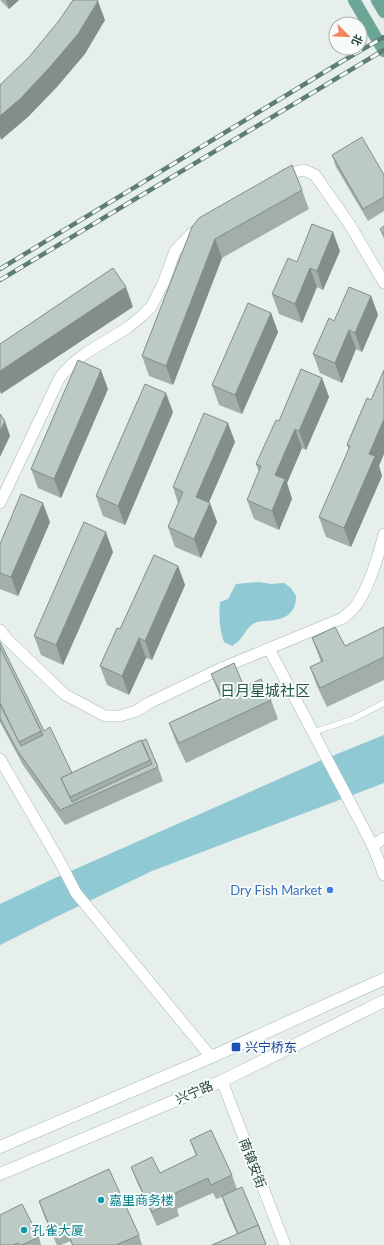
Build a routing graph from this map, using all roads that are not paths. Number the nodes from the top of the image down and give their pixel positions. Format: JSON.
{"nodes":[{"id":1,"x":354,"y":0,"type":"edge"},
{"id":2,"x":377,"y":0,"type":"edge"},
{"id":3,"x":384,"y":12,"type":"edge"},
{"id":4,"x":384,"y":52,"type":"edge"},
{"id":5,"x":273,"y":182,"type":"edge"},
{"id":6,"x":208,"y":222,"type":"edge"},
{"id":7,"x":384,"y":283,"type":"edge"},
{"id":8,"x":0,"y":504,"type":"edge"},
{"id":9,"x":384,"y":534,"type":"edge"},
{"id":10,"x":0,"y":630,"type":"edge"},
{"id":11,"x":269,"y":649,"type":"junction"},
{"id":12,"x":384,"y":703,"type":"edge"},
{"id":13,"x":314,"y":732,"type":"junction"},
{"id":14,"x":0,"y":759,"type":"edge"},
{"id":15,"x":384,"y":838,"type":"edge"},
{"id":16,"x":373,"y":846,"type":"junction"},
{"id":17,"x":384,"y":875,"type":"edge"},
{"id":18,"x":384,"y":979,"type":"edge"},
{"id":19,"x":384,"y":1001,"type":"edge"},
{"id":20,"x":211,"y":1057,"type":"junction"},
{"id":21,"x":222,"y":1081,"type":"junction"},
{"id":22,"x":0,"y":1147,"type":"edge"},
{"id":23,"x":0,"y":1174,"type":"edge"},
{"id":24,"x":285,"y":1245,"type":"edge"}],
"edges":[{"from":1,"to":4,"type":"main road"},
{"from":2,"to":3,"type":"main road"},
{"from":5,"to":7,"type":"street"},
{"from":6,"to":8,"type":"street"},
{"from":9,"to":11,"type":"street"},
{"from":10,"to":11,"type":"street"},
{"from":11,"to":13,"type":"street"},
{"from":12,"to":13,"type":"lane"},
{"from":13,"to":16,"type":"street"},
{"from":14,"to":20,"type":"street"},
{"from":15,"to":16,"type":"street"},
{"from":16,"to":17,"type":"street"},
{"from":18,"to":20,"type":"main road","name":"兴宁路"},
{"from":19,"to":21,"type":"main road","name":"兴宁路"},
{"from":20,"to":22,"type":"main road","name":"兴宁路"},
{"from":21,"to":23,"type":"main road","name":"兴宁路"},
{"from":21,"to":24,"type":"street","name":"南镇安街"}]}
